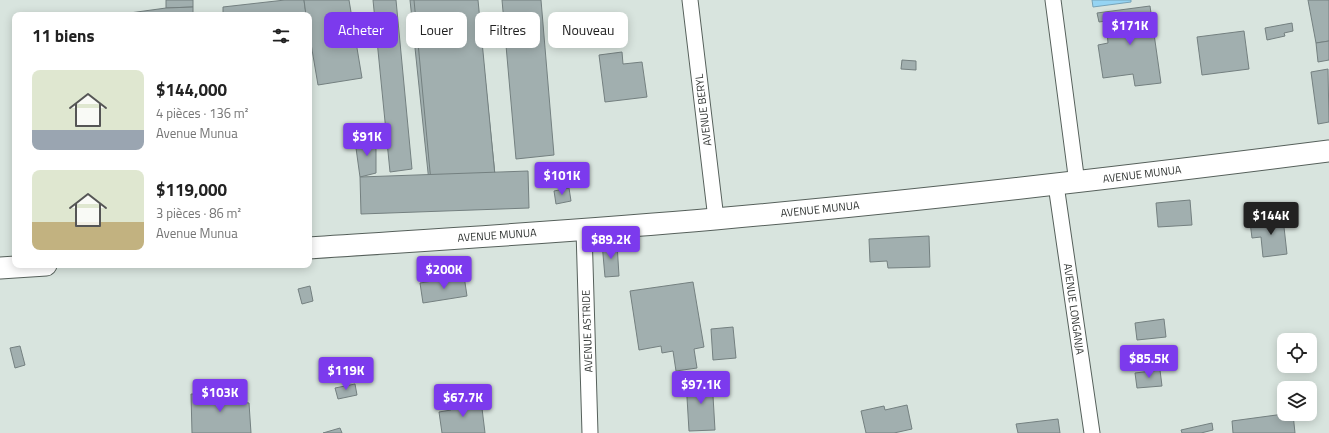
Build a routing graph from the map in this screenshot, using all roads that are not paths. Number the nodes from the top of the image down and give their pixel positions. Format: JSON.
{"nodes":[{"id":1,"x":690,"y":0,"type":"edge"},
{"id":2,"x":1053,"y":0,"type":"edge"},
{"id":3,"x":1329,"y":151,"type":"edge"},
{"id":4,"x":1067,"y":184,"type":"junction"},
{"id":5,"x":716,"y":219,"type":"junction"},
{"id":6,"x":584,"y":230,"type":"junction"},
{"id":7,"x":312,"y":248,"type":"edge"},
{"id":8,"x":12,"y":267,"type":"edge"},
{"id":9,"x":0,"y":268,"type":"edge"},
{"id":10,"x":590,"y":433,"type":"edge"},
{"id":11,"x":1092,"y":433,"type":"edge"}],
"edges":[{"from":1,"to":5,"type":"street","name":"AVENUE BERYL"},
{"from":2,"to":4,"type":"street","name":"AVENUE LONGANJA"},
{"from":3,"to":4,"type":"main road","name":"AVENUE MUNUA"},
{"from":4,"to":5,"type":"main road","name":"AVENUE MUNUA"},
{"from":4,"to":11,"type":"street","name":"AVENUE LONGANJA"},
{"from":5,"to":6,"type":"main road","name":"AVENUE MUNUA"},
{"from":6,"to":7,"type":"main road","name":"AVENUE MUNUA"},
{"from":6,"to":10,"type":"street","name":"AVENUE ASTRIDE"},
{"from":8,"to":9,"type":"main road"}]}
